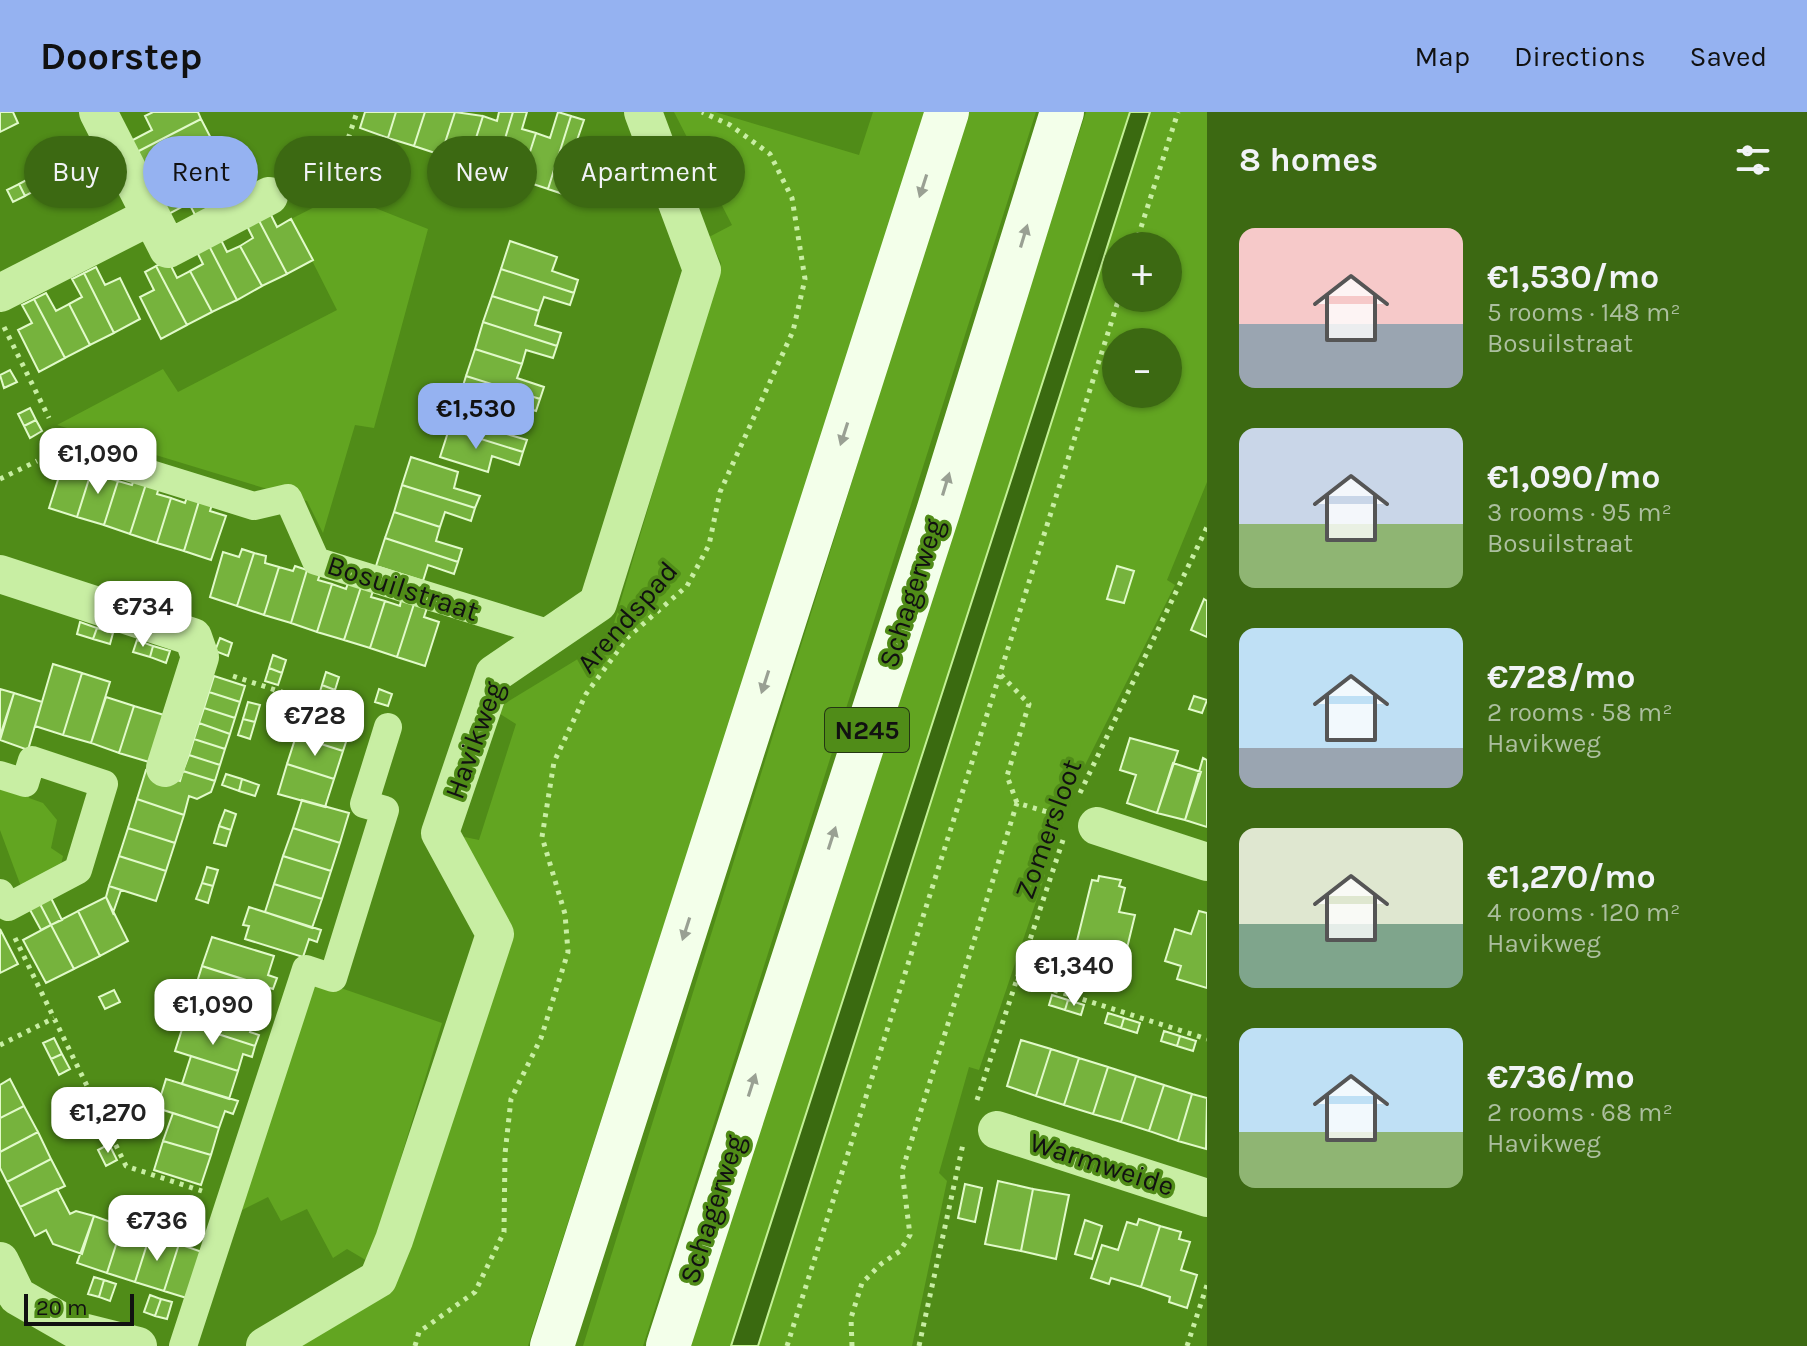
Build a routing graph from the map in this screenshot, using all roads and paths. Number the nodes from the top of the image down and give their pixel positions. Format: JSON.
{"nodes":[{"id":1,"x":98,"y":112,"type":"edge"},
{"id":2,"x":357,"y":112,"type":"edge"},
{"id":3,"x":643,"y":112,"type":"edge"},
{"id":4,"x":702,"y":112,"type":"edge"},
{"id":5,"x":947,"y":112,"type":"edge"},
{"id":6,"x":1062,"y":112,"type":"edge"},
{"id":7,"x":1178,"y":112,"type":"edge"},
{"id":8,"x":269,"y":196,"type":"joint"},
{"id":9,"x":151,"y":216,"type":"junction"},
{"id":10,"x":1139,"y":232,"type":"edge"},
{"id":11,"x":0,"y":293,"type":"edge"},
{"id":12,"x":1115,"y":312,"type":"edge"},
{"id":13,"x":0,"y":319,"type":"edge"},
{"id":14,"x":63,"y":447,"type":"joint"},
{"id":15,"x":1207,"y":527,"type":"edge"},
{"id":16,"x":0,"y":574,"type":"edge"},
{"id":17,"x":551,"y":634,"type":"junction"},
{"id":18,"x":197,"y":665,"type":"junction"},
{"id":19,"x":1001,"y":675,"type":"junction"},
{"id":20,"x":388,"y":727,"type":"joint"},
{"id":21,"x":165,"y":768,"type":"dead end"},
{"id":22,"x":0,"y":775,"type":"edge"},
{"id":23,"x":1017,"y":803,"type":"junction"},
{"id":24,"x":1077,"y":821,"type":"junction"},
{"id":25,"x":1207,"y":862,"type":"edge"},
{"id":26,"x":4,"y":900,"type":"edge"},
{"id":27,"x":1016,"y":978,"type":"junction"},
{"id":28,"x":54,"y":1018,"type":"junction"},
{"id":29,"x":1207,"y":1039,"type":"edge"},
{"id":30,"x":0,"y":1045,"type":"edge"},
{"id":31,"x":979,"y":1124,"type":"junction"},
{"id":32,"x":1207,"y":1198,"type":"edge"},
{"id":33,"x":230,"y":1201,"type":"junction"},
{"id":34,"x":0,"y":1261,"type":"edge"},
{"id":35,"x":1207,"y":1285,"type":"edge"},
{"id":36,"x":138,"y":1346,"type":"edge"},
{"id":37,"x":183,"y":1346,"type":"edge"},
{"id":38,"x":265,"y":1346,"type":"edge"},
{"id":39,"x":415,"y":1346,"type":"edge"},
{"id":40,"x":552,"y":1346,"type":"edge"},
{"id":41,"x":668,"y":1346,"type":"edge"},
{"id":42,"x":787,"y":1346,"type":"edge"},
{"id":43,"x":852,"y":1346,"type":"edge"},
{"id":44,"x":919,"y":1346,"type":"edge"},
{"id":45,"x":1187,"y":1346,"type":"edge"}],
"edges":[{"from":1,"to":9,"type":"street"},
{"from":2,"to":8,"type":"path"},
{"from":3,"to":17,"type":"street","name":"Havikweg"},
{"from":4,"to":39,"type":"path","name":"Arendspad"},
{"from":5,"to":40,"type":"main road","one_way":true},
{"from":41,"to":6,"type":"main road","name":"Schagerweg","number":"N245","one_way":true},
{"from":7,"to":10,"type":"path"},
{"from":8,"to":9,"type":"street"},
{"from":9,"to":11,"type":"street"},
{"from":12,"to":19,"type":"path"},
{"from":13,"to":14,"type":"path"},
{"from":14,"to":17,"type":"street","name":"Bosuilstraat"},
{"from":15,"to":24,"type":"path","name":"Zomersloot"},
{"from":16,"to":18,"type":"street"},
{"from":17,"to":38,"type":"street","name":"Havikweg"},
{"from":18,"to":20,"type":"path"},
{"from":18,"to":21,"type":"street"},
{"from":19,"to":23,"type":"path"},
{"from":19,"to":42,"type":"path"},
{"from":20,"to":33,"type":"street"},
{"from":22,"to":26,"type":"street"},
{"from":23,"to":24,"type":"path"},
{"from":23,"to":43,"type":"path"},
{"from":24,"to":25,"type":"street"},
{"from":24,"to":27,"type":"path","name":"Zomersloot"},
{"from":26,"to":28,"type":"path"},
{"from":27,"to":29,"type":"path"},
{"from":27,"to":31,"type":"path","name":"Zomersloot"},
{"from":28,"to":30,"type":"path"},
{"from":28,"to":33,"type":"path"},
{"from":31,"to":32,"type":"street","name":"Warmweide"},
{"from":31,"to":44,"type":"path","name":"Zomersloot"},
{"from":33,"to":37,"type":"street"},
{"from":34,"to":36,"type":"street"},
{"from":35,"to":45,"type":"path"}]}
